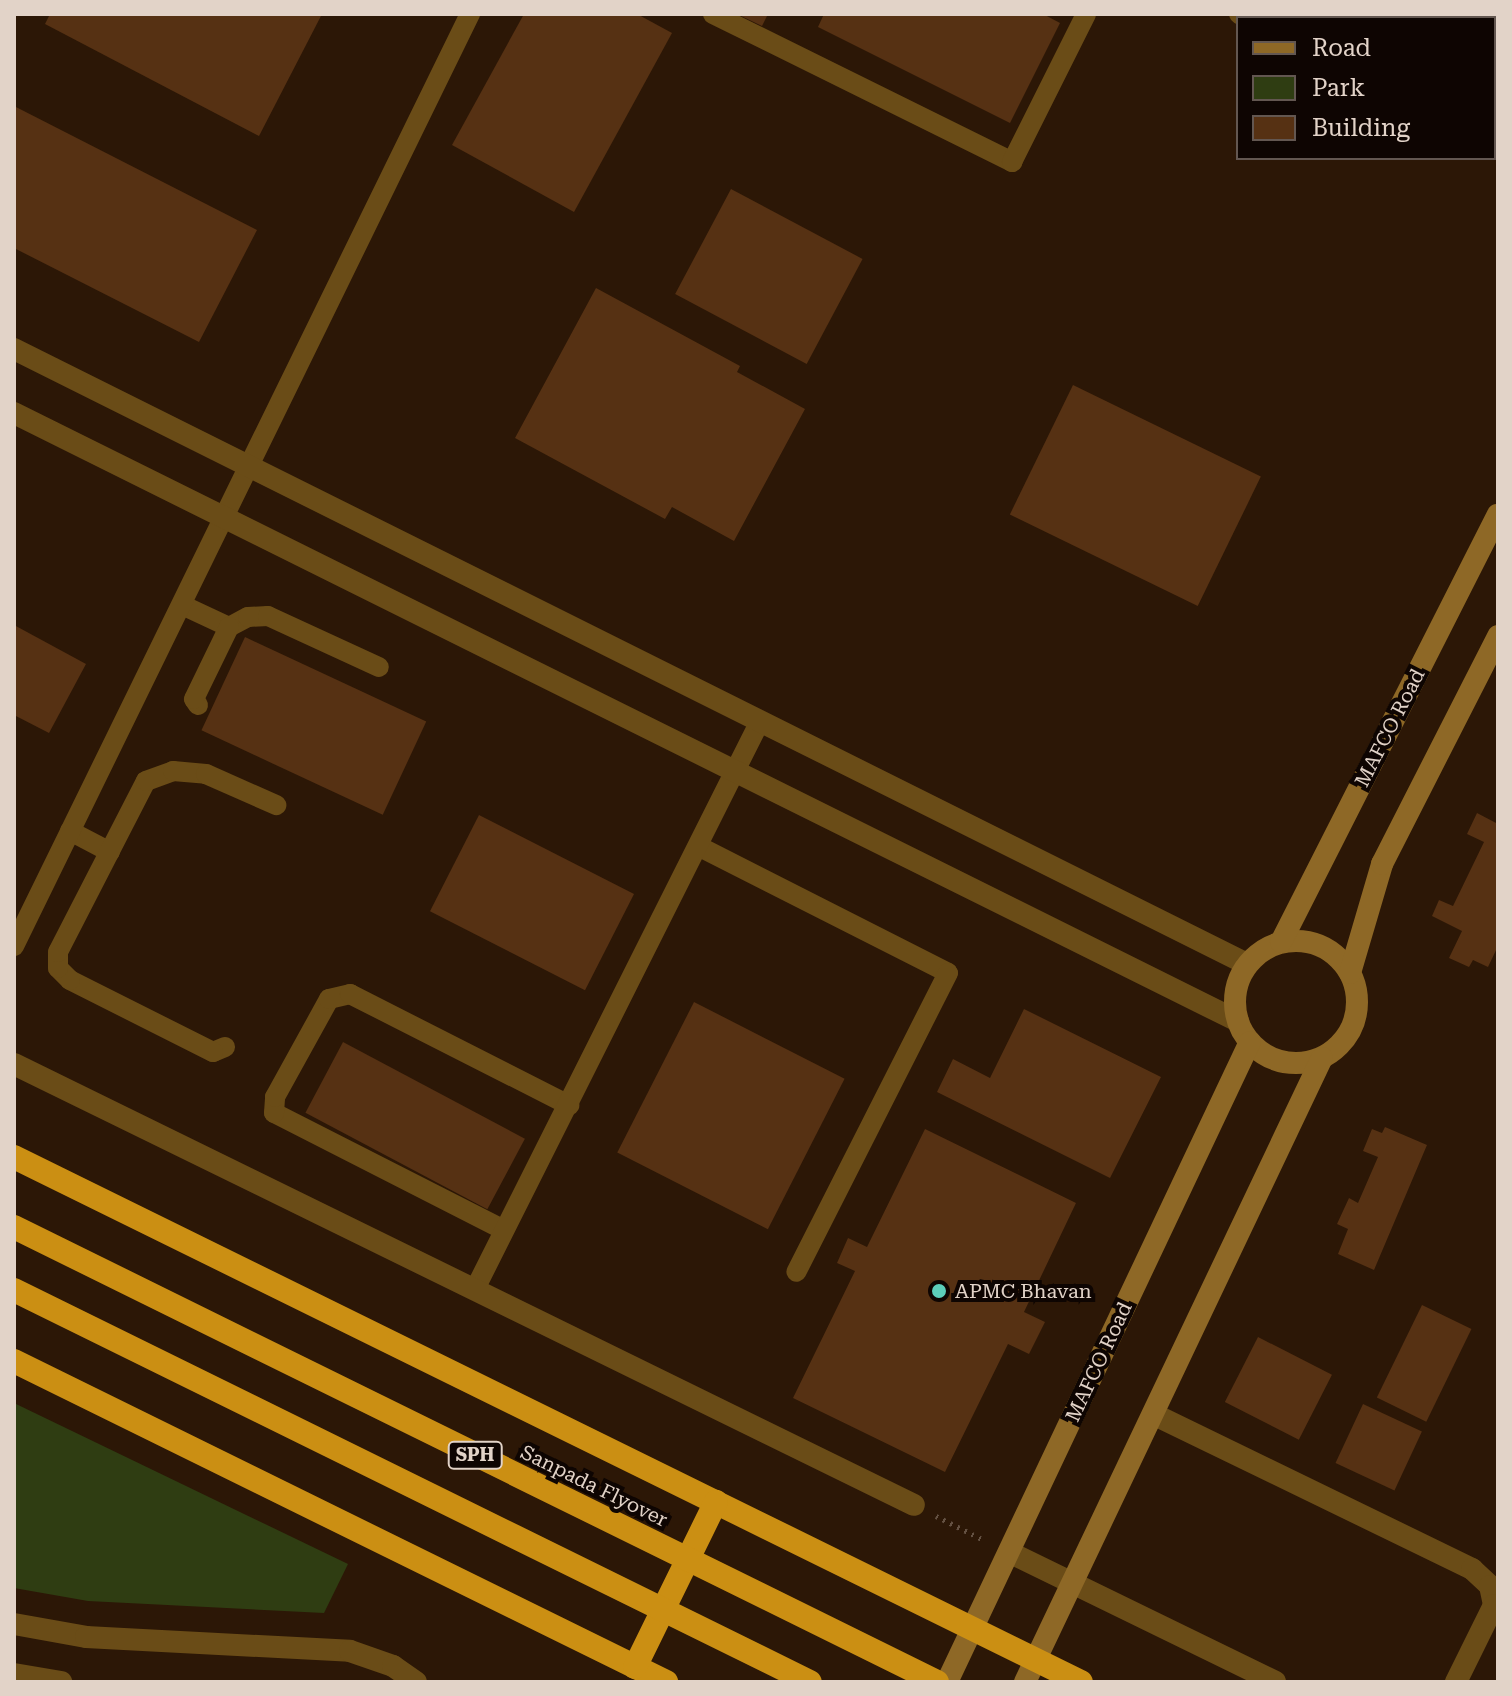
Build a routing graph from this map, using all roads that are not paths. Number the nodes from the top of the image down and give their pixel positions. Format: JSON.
{"nodes":[{"id":1,"x":470,"y":14,"type":"edge"},
{"id":2,"x":713,"y":14,"type":"edge"},
{"id":3,"x":1086,"y":14,"type":"edge"},
{"id":4,"x":14,"y":349,"type":"edge"},
{"id":5,"x":14,"y":413,"type":"edge"},
{"id":6,"x":250,"y":467,"type":"junction"},
{"id":7,"x":1498,"y":515,"type":"edge"},
{"id":8,"x":225,"y":518,"type":"junction"},
{"id":9,"x":182,"y":605,"type":"junction"},
{"id":10,"x":229,"y":627,"type":"junction"},
{"id":11,"x":1498,"y":636,"type":"edge"},
{"id":12,"x":379,"y":667,"type":"dead end"},
{"id":13,"x":198,"y":705,"type":"dead end"},
{"id":14,"x":760,"y":721,"type":"junction"},
{"id":15,"x":734,"y":771,"type":"junction"},
{"id":16,"x":276,"y":805,"type":"dead end"},
{"id":17,"x":70,"y":831,"type":"junction"},
{"id":18,"x":698,"y":846,"type":"junction"},
{"id":19,"x":110,"y":852,"type":"junction"},
{"id":20,"x":1281,"y":942,"type":"junction"},
{"id":21,"x":14,"y":946,"type":"edge"},
{"id":22,"x":1247,"y":964,"type":"junction"},
{"id":23,"x":1350,"y":973,"type":"junction"},
{"id":24,"x":1238,"y":1021,"type":"junction"},
{"id":25,"x":1250,"y":1042,"type":"junction"},
{"id":26,"x":225,"y":1047,"type":"dead end"},
{"id":27,"x":1322,"y":1058,"type":"junction"},
{"id":28,"x":14,"y":1064,"type":"edge"},
{"id":29,"x":569,"y":1105,"type":"junction"},
{"id":30,"x":14,"y":1157,"type":"edge"},
{"id":31,"x":14,"y":1227,"type":"edge"},
{"id":32,"x":504,"y":1230,"type":"junction"},
{"id":33,"x":796,"y":1272,"type":"dead end"},
{"id":34,"x":475,"y":1289,"type":"junction"},
{"id":35,"x":14,"y":1290,"type":"edge"},
{"id":36,"x":14,"y":1361,"type":"edge"},
{"id":37,"x":1153,"y":1414,"type":"junction"},
{"id":38,"x":716,"y":1502,"type":"junction"},
{"id":39,"x":914,"y":1505,"type":"road end"},
{"id":40,"x":1009,"y":1552,"type":"junction"},
{"id":41,"x":1072,"y":1583,"type":"junction"},
{"id":42,"x":14,"y":1624,"type":"edge"},
{"id":43,"x":972,"y":1629,"type":"junction"},
{"id":44,"x":635,"y":1667,"type":"junction"},
{"id":45,"x":1031,"y":1671,"type":"edge"},
{"id":46,"x":14,"y":1674,"type":"edge"},
{"id":47,"x":61,"y":1682,"type":"edge"},
{"id":48,"x":416,"y":1682,"type":"edge"},
{"id":49,"x":666,"y":1682,"type":"edge"},
{"id":50,"x":810,"y":1682,"type":"edge"},
{"id":51,"x":937,"y":1682,"type":"edge"},
{"id":52,"x":947,"y":1682,"type":"edge"},
{"id":53,"x":1081,"y":1682,"type":"edge"},
{"id":54,"x":1275,"y":1682,"type":"edge"},
{"id":55,"x":1456,"y":1682,"type":"edge"}],
"edges":[{"from":1,"to":6,"type":"lane"},
{"from":2,"to":3,"type":"lane"},
{"from":4,"to":6,"type":"street"},
{"from":5,"to":8,"type":"street"},
{"from":6,"to":8,"type":"lane"},
{"from":6,"to":14,"type":"street"},
{"from":7,"to":20,"type":"main road","name":"MAFCO Road"},
{"from":8,"to":9,"type":"lane"},
{"from":8,"to":15,"type":"street"},
{"from":9,"to":10,"type":"lane"},
{"from":9,"to":17,"type":"lane"},
{"from":10,"to":12,"type":"lane"},
{"from":10,"to":13,"type":"lane"},
{"from":11,"to":23,"type":"main road"},
{"from":14,"to":15,"type":"lane"},
{"from":14,"to":22,"type":"street"},
{"from":15,"to":18,"type":"lane"},
{"from":15,"to":24,"type":"street"},
{"from":16,"to":19,"type":"lane"},
{"from":17,"to":19,"type":"lane"},
{"from":17,"to":21,"type":"lane"},
{"from":18,"to":29,"type":"lane"},
{"from":18,"to":33,"type":"lane"},
{"from":19,"to":26,"type":"lane"},
{"from":20,"to":22,"type":"main road"},
{"from":20,"to":23,"type":"main road"},
{"from":22,"to":24,"type":"main road"},
{"from":23,"to":27,"type":"main road"},
{"from":24,"to":25,"type":"main road"},
{"from":25,"to":27,"type":"main road"},
{"from":25,"to":40,"type":"main road","name":"MAFCO Road"},
{"from":27,"to":37,"type":"main road"},
{"from":28,"to":34,"type":"street"},
{"from":29,"to":32,"type":"lane"},
{"from":29,"to":32,"type":"lane"},
{"from":30,"to":38,"type":"highway"},
{"from":31,"to":51,"type":"highway","name":"Sanpada Flyover","number":"SPH","bridge":true},
{"from":32,"to":34,"type":"lane"},
{"from":34,"to":39,"type":"street"},
{"from":35,"to":50,"type":"highway","bridge":true},
{"from":36,"to":44,"type":"highway"},
{"from":37,"to":41,"type":"main road"},
{"from":37,"to":55,"type":"street"},
{"from":38,"to":43,"type":"highway"},
{"from":38,"to":44,"type":"highway"},
{"from":40,"to":41,"type":"street"},
{"from":40,"to":43,"type":"main road","name":"MAFCO Road"},
{"from":41,"to":45,"type":"main road"},
{"from":41,"to":54,"type":"street"},
{"from":42,"to":48,"type":"street"},
{"from":43,"to":45,"type":"highway"},
{"from":43,"to":52,"type":"main road","name":"MAFCO Road"},
{"from":44,"to":49,"type":"highway"},
{"from":45,"to":53,"type":"highway"},
{"from":46,"to":47,"type":"street"}]}
